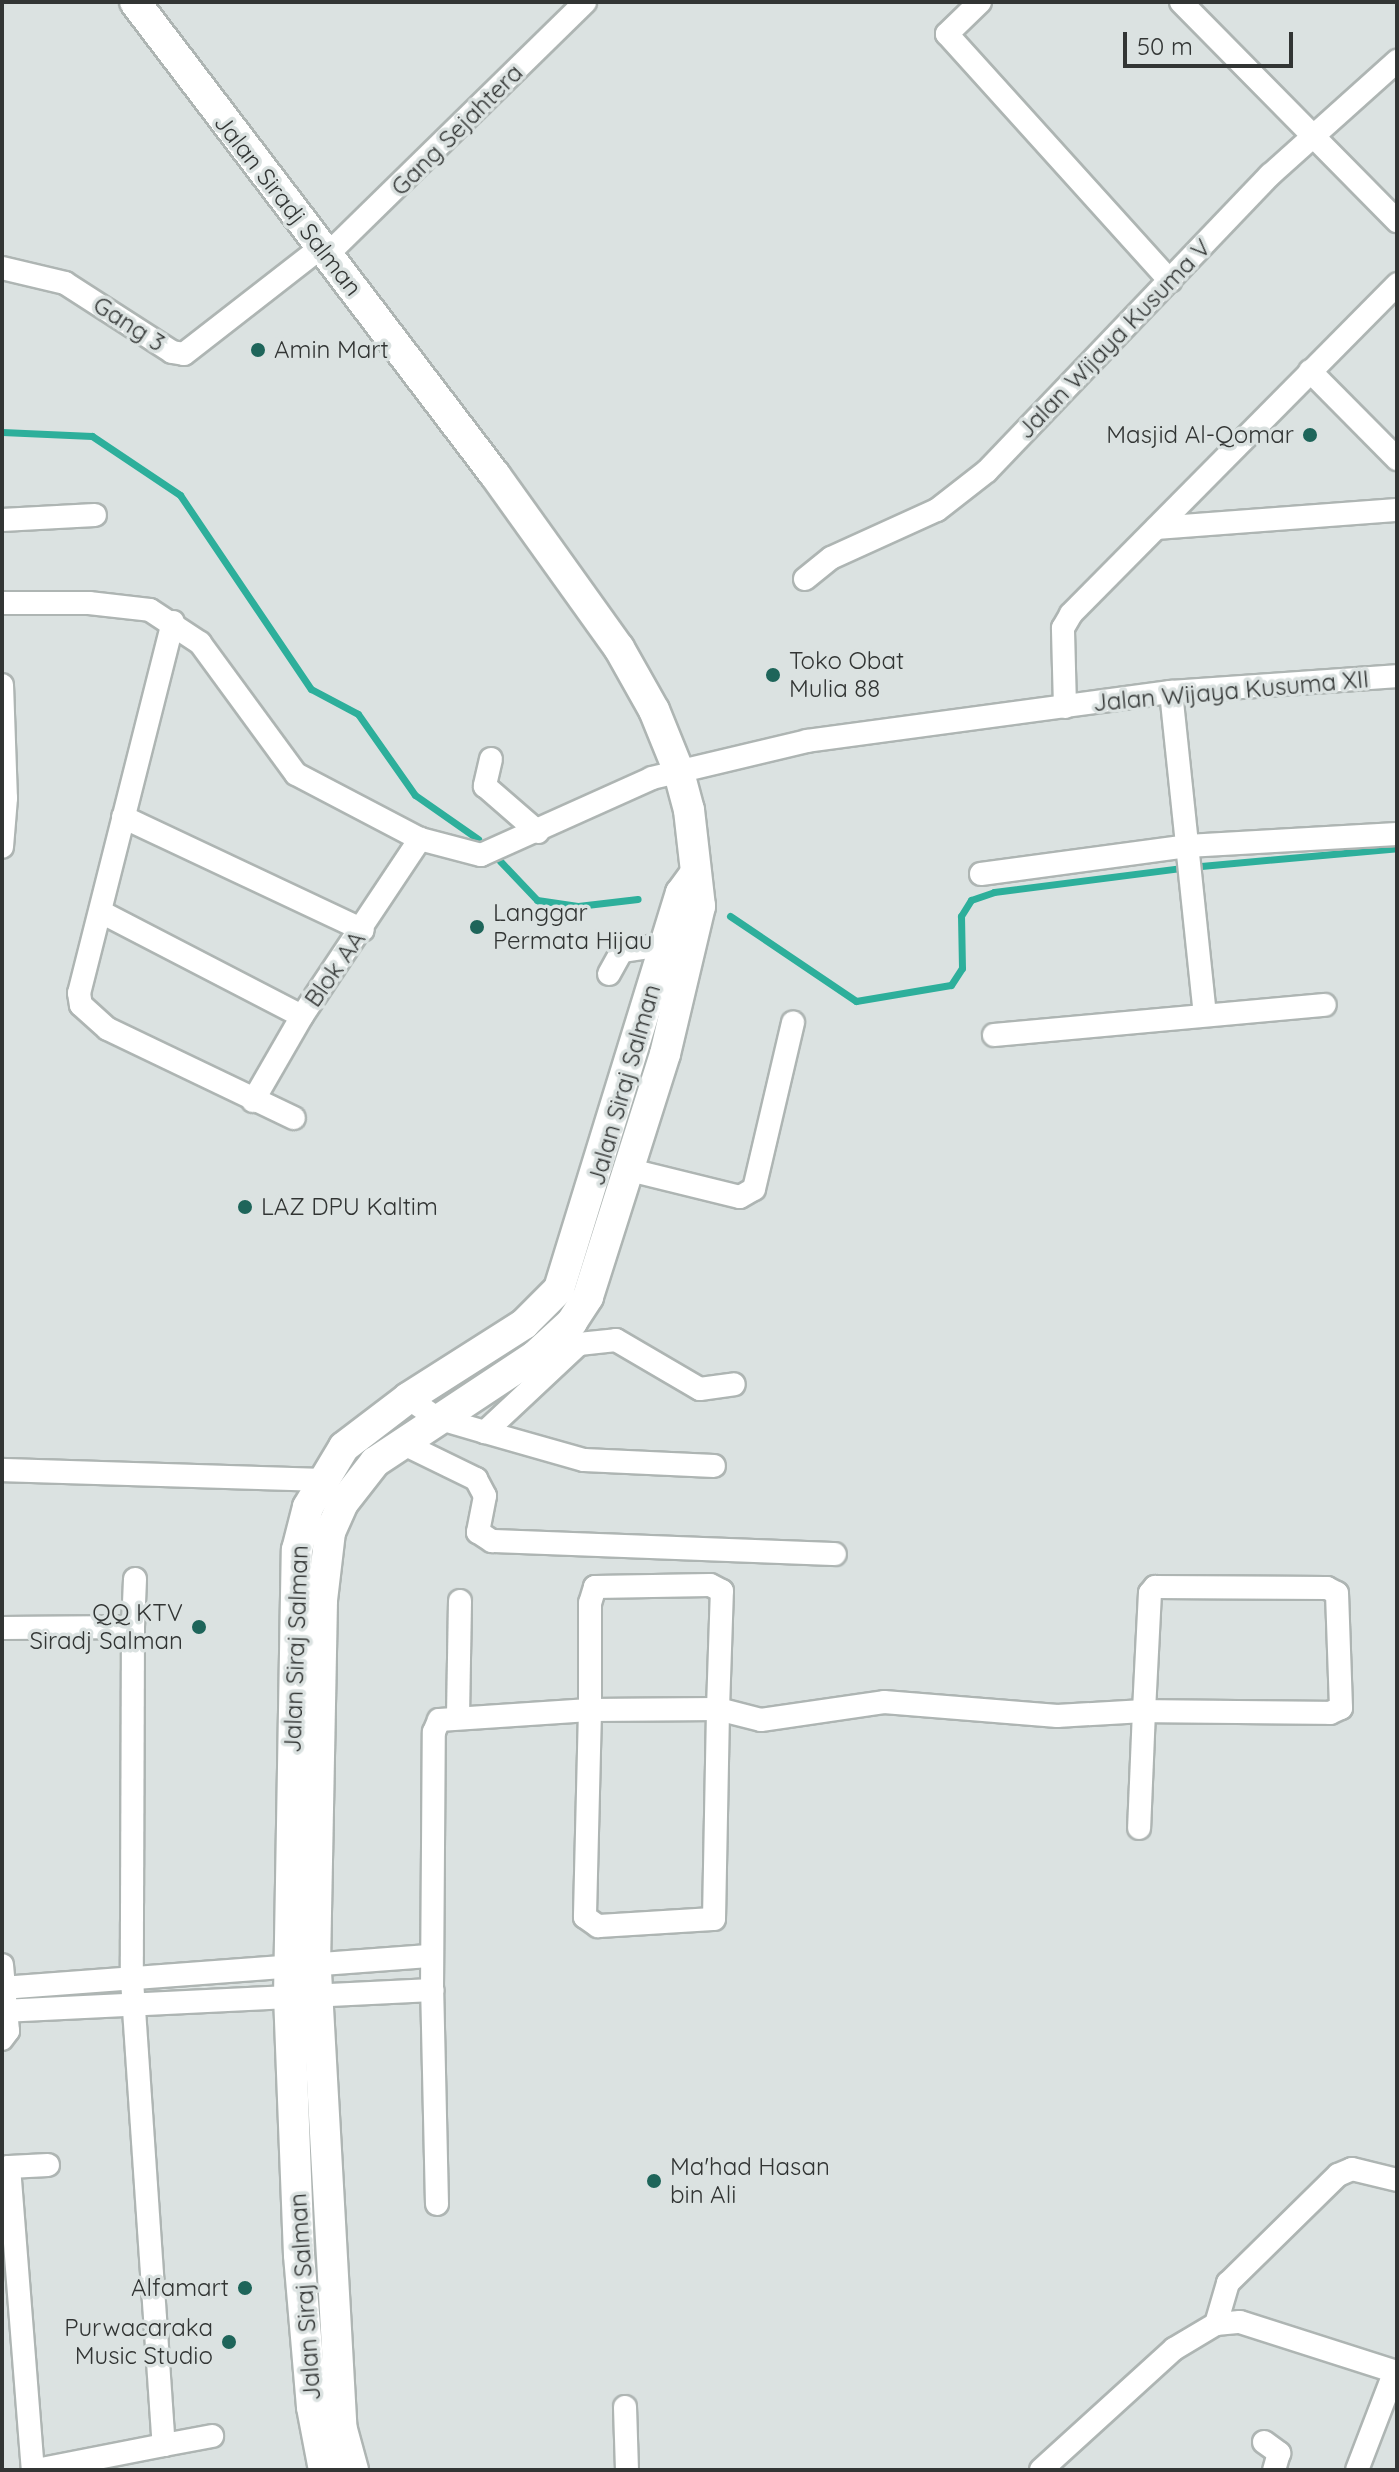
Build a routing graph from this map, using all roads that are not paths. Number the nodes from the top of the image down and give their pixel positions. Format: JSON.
{"nodes":[{"id":1,"x":135,"y":2,"type":"edge"},
{"id":2,"x":585,"y":2,"type":"edge"},
{"id":3,"x":980,"y":2,"type":"edge"},
{"id":4,"x":1181,"y":2,"type":"edge"},
{"id":5,"x":1397,"y":61,"type":"edge"},
{"id":6,"x":1315,"y":136,"type":"junction"},
{"id":7,"x":1397,"y":221,"type":"edge"},
{"id":8,"x":324,"y":252,"type":"junction"},
{"id":9,"x":2,"y":268,"type":"edge"},
{"id":10,"x":1170,"y":281,"type":"junction"},
{"id":11,"x":1397,"y":284,"type":"edge"},
{"id":12,"x":1310,"y":371,"type":"junction"},
{"id":13,"x":441,"y":408,"type":"joint"},
{"id":14,"x":1397,"y":459,"type":"edge"},
{"id":15,"x":1397,"y":510,"type":"edge"},
{"id":16,"x":95,"y":515,"type":"dead end"},
{"id":17,"x":2,"y":520,"type":"edge"},
{"id":18,"x":1157,"y":528,"type":"junction"},
{"id":19,"x":805,"y":579,"type":"dead end"},
{"id":20,"x":2,"y":603,"type":"edge"},
{"id":21,"x":173,"y":622,"type":"junction"},
{"id":22,"x":1397,"y":676,"type":"edge"},
{"id":23,"x":2,"y":685,"type":"edge"},
{"id":24,"x":1171,"y":692,"type":"junction"},
{"id":25,"x":1065,"y":707,"type":"junction"},
{"id":26,"x":3,"y":719,"type":"edge"},
{"id":27,"x":491,"y":759,"type":"dead end"},
{"id":28,"x":678,"y":769,"type":"junction"},
{"id":29,"x":123,"y":817,"type":"junction"},
{"id":30,"x":538,"y":832,"type":"junction"},
{"id":31,"x":1397,"y":834,"type":"edge"},
{"id":32,"x":420,"y":839,"type":"junction"},
{"id":33,"x":1187,"y":846,"type":"junction"},
{"id":34,"x":2,"y":847,"type":"edge"},
{"id":35,"x":981,"y":874,"type":"dead end"},
{"id":36,"x":101,"y":912,"type":"junction"},
{"id":37,"x":363,"y":930,"type":"junction"},
{"id":38,"x":680,"y":943,"type":"junction"},
{"id":39,"x":609,"y":974,"type":"dead end"},
{"id":40,"x":1325,"y":1005,"type":"dead end"},
{"id":41,"x":1205,"y":1014,"type":"junction"},
{"id":42,"x":302,"y":1016,"type":"junction"},
{"id":43,"x":793,"y":1023,"type":"dead end"},
{"id":44,"x":994,"y":1035,"type":"dead end"},
{"id":45,"x":253,"y":1101,"type":"junction"},
{"id":46,"x":294,"y":1118,"type":"dead end"},
{"id":47,"x":630,"y":1170,"type":"junction"},
{"id":48,"x":571,"y":1338,"type":"junction"},
{"id":49,"x":734,"y":1384,"type":"dead end"},
{"id":50,"x":408,"y":1398,"type":"junction"},
{"id":51,"x":437,"y":1418,"type":"junction"},
{"id":52,"x":485,"y":1432,"type":"junction"},
{"id":53,"x":400,"y":1442,"type":"junction"},
{"id":54,"x":714,"y":1466,"type":"dead end"},
{"id":55,"x":2,"y":1470,"type":"edge"},
{"id":56,"x":321,"y":1480,"type":"junction"},
{"id":57,"x":835,"y":1554,"type":"dead end"},
{"id":58,"x":135,"y":1579,"type":"dead end"},
{"id":59,"x":460,"y":1601,"type":"dead end"},
{"id":60,"x":133,"y":1627,"type":"junction"},
{"id":61,"x":2,"y":1628,"type":"edge"},
{"id":62,"x":718,"y":1709,"type":"junction"},
{"id":63,"x":590,"y":1710,"type":"junction"},
{"id":64,"x":1144,"y":1711,"type":"junction"},
{"id":65,"x":458,"y":1716,"type":"junction"},
{"id":66,"x":1139,"y":1828,"type":"dead end"},
{"id":67,"x":432,"y":1956,"type":"junction"},
{"id":68,"x":3,"y":1980,"type":"edge"},
{"id":69,"x":132,"y":1980,"type":"junction"},
{"id":70,"x":303,"y":1981,"type":"junction"},
{"id":71,"x":432,"y":1990,"type":"junction"},
{"id":72,"x":134,"y":2006,"type":"junction"},
{"id":73,"x":4,"y":2011,"type":"edge"},
{"id":74,"x":2,"y":2039,"type":"edge"},
{"id":75,"x":48,"y":2165,"type":"dead end"},
{"id":76,"x":6,"y":2168,"type":"edge"},
{"id":77,"x":1397,"y":2180,"type":"edge"},
{"id":78,"x":437,"y":2204,"type":"dead end"},
{"id":79,"x":1216,"y":2324,"type":"junction"},
{"id":80,"x":1396,"y":2372,"type":"edge"},
{"id":81,"x":625,"y":2407,"type":"dead end"},
{"id":82,"x":212,"y":2436,"type":"dead end"},
{"id":83,"x":1264,"y":2442,"type":"dead end"},
{"id":84,"x":164,"y":2445,"type":"junction"},
{"id":85,"x":34,"y":2470,"type":"edge"},
{"id":86,"x":324,"y":2470,"type":"edge"},
{"id":87,"x":353,"y":2470,"type":"edge"},
{"id":88,"x":627,"y":2470,"type":"edge"},
{"id":89,"x":1041,"y":2470,"type":"edge"},
{"id":90,"x":1274,"y":2470,"type":"edge"},
{"id":91,"x":1357,"y":2470,"type":"edge"}],
"edges":[{"from":1,"to":8,"type":"street","name":"Jalan Siradj Salman"},
{"from":2,"to":8,"type":"street","name":"Gang Sejahtera"},
{"from":3,"to":10,"type":"street"},
{"from":4,"to":6,"type":"street"},
{"from":5,"to":6,"type":"street","name":"Jalan Wijaya Kusuma V"},
{"from":6,"to":7,"type":"street"},
{"from":6,"to":10,"type":"street","name":"Jalan Wijaya Kusuma V"},
{"from":8,"to":9,"type":"street","name":"Gang 3"},
{"from":8,"to":13,"type":"street","name":"Jalan Siradj Salman"},
{"from":10,"to":19,"type":"street","name":"Jalan Wijaya Kusuma V"},
{"from":11,"to":12,"type":"street"},
{"from":12,"to":14,"type":"street"},
{"from":12,"to":18,"type":"street"},
{"from":13,"to":28,"type":"street","name":"Jalan Siraj Salman"},
{"from":15,"to":18,"type":"street"},
{"from":16,"to":17,"type":"street"},
{"from":18,"to":25,"type":"street"},
{"from":20,"to":21,"type":"street"},
{"from":21,"to":29,"type":"street"},
{"from":21,"to":32,"type":"street","name":"Jalan Wijaya Kusuma XII"},
{"from":22,"to":24,"type":"street","name":"Jalan Wijaya Kusuma XII"},
{"from":23,"to":26,"type":"street"},
{"from":24,"to":25,"type":"street","name":"Jalan Wijaya Kusuma XII"},
{"from":24,"to":33,"type":"street"},
{"from":25,"to":28,"type":"street","name":"Jalan Wijaya Kusuma XII"},
{"from":26,"to":34,"type":"street"},
{"from":27,"to":30,"type":"street"},
{"from":28,"to":30,"type":"street","name":"Jalan Wijaya Kusuma XII"},
{"from":28,"to":38,"type":"street","name":"Jalan Siraj Salman"},
{"from":29,"to":36,"type":"street"},
{"from":29,"to":37,"type":"street"},
{"from":30,"to":32,"type":"street","name":"Jalan Wijaya Kusuma XII"},
{"from":31,"to":33,"type":"street"},
{"from":32,"to":37,"type":"street","name":"Blok AA"},
{"from":33,"to":35,"type":"street"},
{"from":33,"to":41,"type":"street"},
{"from":36,"to":42,"type":"street"},
{"from":36,"to":45,"type":"street"},
{"from":37,"to":42,"type":"street","name":"Blok AA"},
{"from":38,"to":39,"type":"street"},
{"from":38,"to":47,"type":"street","name":"Jalan Siraj Salman"},
{"from":38,"to":50,"type":"street","name":"Jalan Siraj Salman"},
{"from":40,"to":41,"type":"street"},
{"from":41,"to":44,"type":"street"},
{"from":42,"to":45,"type":"street","name":"Blok AA"},
{"from":43,"to":47,"type":"street"},
{"from":45,"to":46,"type":"street"},
{"from":47,"to":48,"type":"street","name":"Jalan Siraj Salman"},
{"from":48,"to":49,"type":"street"},
{"from":48,"to":51,"type":"street","name":"Jalan Siraj Salman"},
{"from":48,"to":52,"type":"street"},
{"from":50,"to":51,"type":"street"},
{"from":50,"to":56,"type":"street","name":"Jalan Siraj Salman"},
{"from":51,"to":52,"type":"street"},
{"from":51,"to":53,"type":"street","name":"Jalan Siraj Salman"},
{"from":52,"to":54,"type":"street"},
{"from":53,"to":57,"type":"street"},
{"from":53,"to":70,"type":"street","name":"Jalan Siraj Salman"},
{"from":55,"to":56,"type":"street"},
{"from":56,"to":70,"type":"street","name":"Jalan Siraj Salman"},
{"from":58,"to":60,"type":"street"},
{"from":59,"to":65,"type":"street"},
{"from":60,"to":61,"type":"street"},
{"from":60,"to":69,"type":"street"},
{"from":62,"to":63,"type":"street"},
{"from":62,"to":63,"type":"street"},
{"from":62,"to":63,"type":"street"},
{"from":62,"to":64,"type":"street"},
{"from":63,"to":65,"type":"street"},
{"from":64,"to":64,"type":"street"},
{"from":64,"to":66,"type":"street"},
{"from":65,"to":67,"type":"street"},
{"from":67,"to":70,"type":"street"},
{"from":67,"to":71,"type":"street"},
{"from":68,"to":69,"type":"street"},
{"from":68,"to":73,"type":"street"},
{"from":69,"to":70,"type":"street"},
{"from":69,"to":72,"type":"street"},
{"from":70,"to":71,"type":"street"},
{"from":70,"to":72,"type":"street"},
{"from":70,"to":86,"type":"street","name":"Jalan Siraj Salman"},
{"from":70,"to":87,"type":"street","name":"Jalan Siraj Salman"},
{"from":71,"to":78,"type":"street"},
{"from":72,"to":73,"type":"street"},
{"from":72,"to":84,"type":"street"},
{"from":73,"to":74,"type":"street"},
{"from":75,"to":76,"type":"street"},
{"from":76,"to":85,"type":"street"},
{"from":77,"to":79,"type":"street"},
{"from":79,"to":80,"type":"street"},
{"from":79,"to":89,"type":"street"},
{"from":80,"to":91,"type":"street"},
{"from":81,"to":88,"type":"street"},
{"from":82,"to":84,"type":"street"},
{"from":83,"to":90,"type":"street"},
{"from":84,"to":85,"type":"street"}]}
